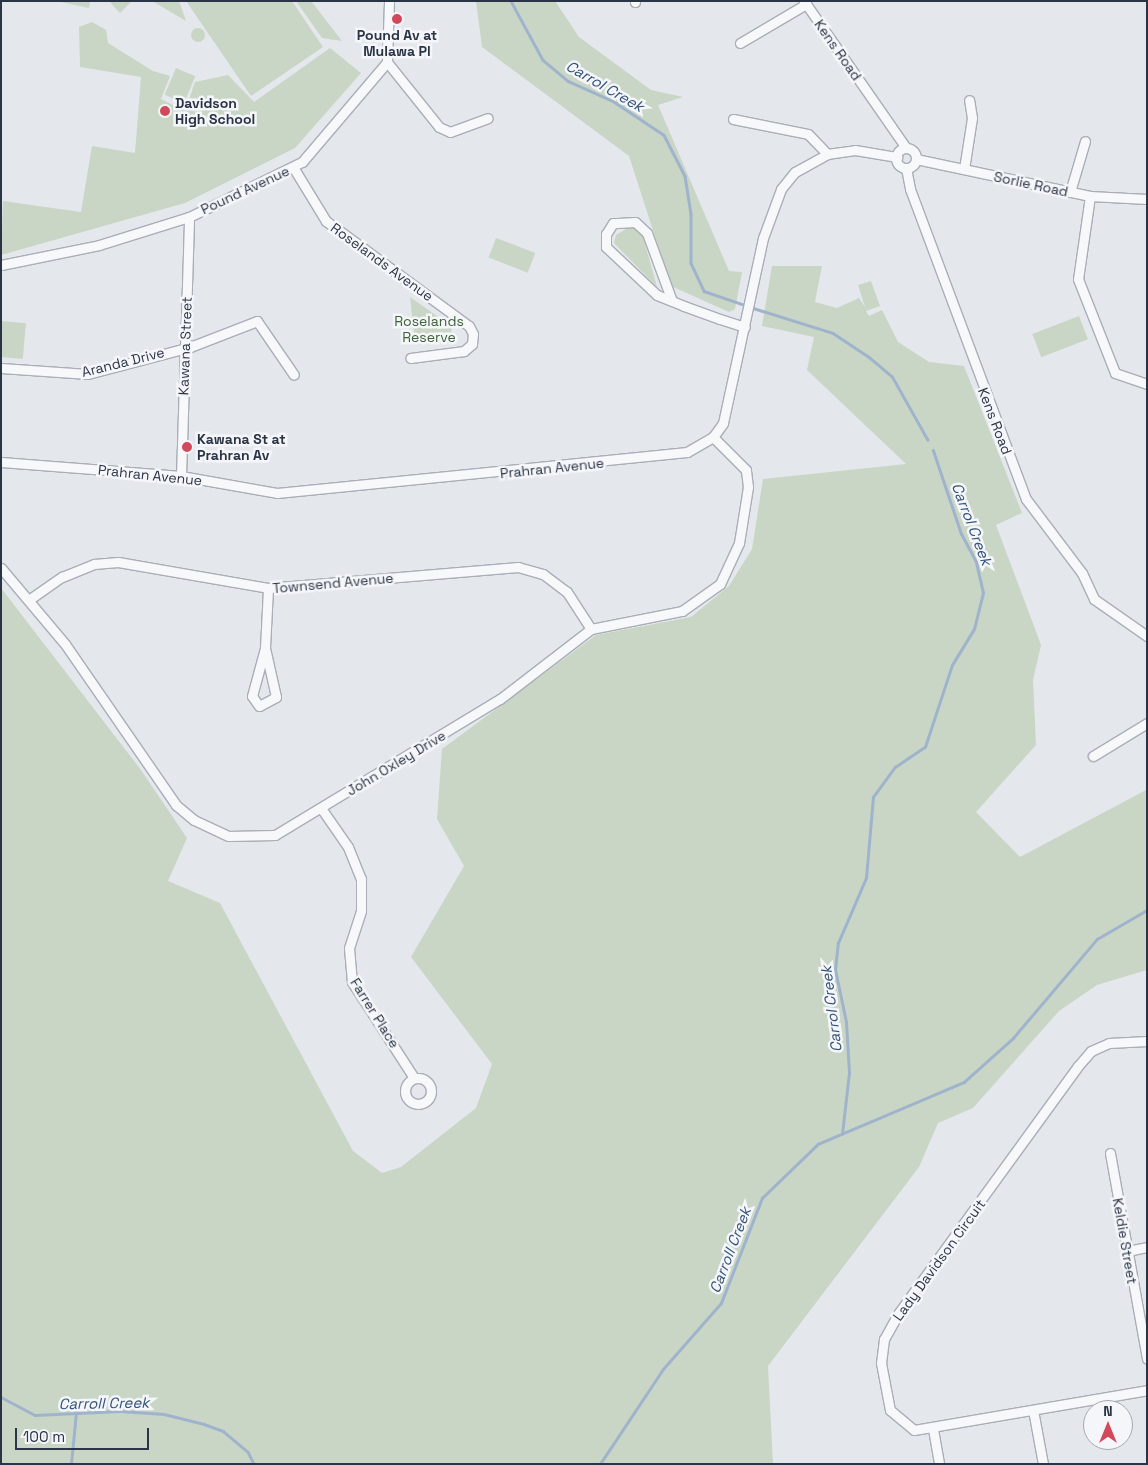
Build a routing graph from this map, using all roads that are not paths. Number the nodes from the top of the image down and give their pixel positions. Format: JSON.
{"nodes":[{"id":1,"x":389,"y":1,"type":"edge"},
{"id":2,"x":805,"y":3,"type":"edge"},
{"id":3,"x":740,"y":44,"type":"dead end"},
{"id":4,"x":387,"y":62,"type":"junction"},
{"id":5,"x":969,"y":100,"type":"dead end"},
{"id":6,"x":488,"y":118,"type":"dead end"},
{"id":7,"x":733,"y":119,"type":"dead end"},
{"id":8,"x":1085,"y":141,"type":"dead end"},
{"id":9,"x":906,"y":148,"type":"junction"},
{"id":10,"x":827,"y":154,"type":"junction"},
{"id":11,"x":897,"y":157,"type":"junction"},
{"id":12,"x":916,"y":159,"type":"junction"},
{"id":13,"x":293,"y":167,"type":"junction"},
{"id":14,"x":906,"y":168,"type":"junction"},
{"id":15,"x":964,"y":170,"type":"junction"},
{"id":16,"x":1070,"y":192,"type":"junction"},
{"id":17,"x":1090,"y":196,"type":"junction"},
{"id":18,"x":1147,"y":199,"type":"edge"},
{"id":19,"x":189,"y":216,"type":"junction"},
{"id":20,"x":1,"y":265,"type":"edge"},
{"id":21,"x":672,"y":301,"type":"junction"},
{"id":22,"x":745,"y":327,"type":"junction"},
{"id":23,"x":186,"y":347,"type":"junction"},
{"id":24,"x":410,"y":358,"type":"dead end"},
{"id":25,"x":1,"y":368,"type":"edge"},
{"id":26,"x":294,"y":375,"type":"dead end"},
{"id":27,"x":1147,"y":384,"type":"edge"},
{"id":28,"x":713,"y":437,"type":"junction"},
{"id":29,"x":1,"y":462,"type":"edge"},
{"id":30,"x":181,"y":476,"type":"junction"},
{"id":31,"x":1,"y":568,"type":"edge"},
{"id":32,"x":268,"y":588,"type":"junction"},
{"id":33,"x":30,"y":599,"type":"junction"},
{"id":34,"x":591,"y":629,"type":"junction"},
{"id":35,"x":1145,"y":632,"type":"edge"},
{"id":36,"x":265,"y":648,"type":"junction"},
{"id":37,"x":1147,"y":723,"type":"edge"},
{"id":38,"x":1093,"y":756,"type":"dead end"},
{"id":39,"x":321,"y":808,"type":"junction"},
{"id":40,"x":1147,"y":1041,"type":"edge"},
{"id":41,"x":414,"y":1078,"type":"dead end"},
{"id":42,"x":1110,"y":1153,"type":"dead end"},
{"id":43,"x":1147,"y":1247,"type":"edge"},
{"id":44,"x":1127,"y":1250,"type":"junction"},
{"id":45,"x":1147,"y":1359,"type":"edge"},
{"id":46,"x":1147,"y":1390,"type":"edge"},
{"id":47,"x":1033,"y":1410,"type":"junction"},
{"id":48,"x":933,"y":1429,"type":"junction"},
{"id":49,"x":940,"y":1464,"type":"edge"},
{"id":50,"x":1043,"y":1464,"type":"edge"}],
"edges":[{"from":1,"to":4,"type":"street"},
{"from":2,"to":3,"type":"street"},
{"from":2,"to":9,"type":"street","name":"Kens Road"},
{"from":4,"to":6,"type":"street"},
{"from":4,"to":13,"type":"street","name":"Pound Avenue"},
{"from":5,"to":15,"type":"street"},
{"from":7,"to":10,"type":"street"},
{"from":8,"to":16,"type":"street"},
{"from":9,"to":11,"type":"street"},
{"from":9,"to":12,"type":"street","name":"Kens Road"},
{"from":10,"to":11,"type":"street"},
{"from":10,"to":22,"type":"street"},
{"from":11,"to":14,"type":"street"},
{"from":12,"to":14,"type":"street"},
{"from":12,"to":15,"type":"street","name":"Sorlie Road"},
{"from":13,"to":19,"type":"street","name":"Pound Avenue"},
{"from":13,"to":24,"type":"street","name":"Roselands Avenue"},
{"from":14,"to":35,"type":"street","name":"Kens Road"},
{"from":15,"to":16,"type":"street","name":"Sorlie Road"},
{"from":16,"to":17,"type":"street","name":"Sorlie Road"},
{"from":17,"to":18,"type":"street","name":"Sorlie Road"},
{"from":17,"to":27,"type":"street"},
{"from":19,"to":20,"type":"street","name":"Pound Avenue"},
{"from":19,"to":23,"type":"street","name":"Kawana Street"},
{"from":21,"to":21,"type":"street"},
{"from":21,"to":22,"type":"street"},
{"from":22,"to":28,"type":"street"},
{"from":23,"to":25,"type":"street","name":"Aranda Drive"},
{"from":23,"to":26,"type":"street","name":"Aranda Drive"},
{"from":23,"to":30,"type":"street","name":"Kawana Street"},
{"from":28,"to":30,"type":"street","name":"Prahran Avenue"},
{"from":28,"to":34,"type":"street","name":"John Oxley Drive"},
{"from":29,"to":30,"type":"street","name":"Prahran Avenue"},
{"from":31,"to":33,"type":"street","name":"John Oxley Drive"},
{"from":32,"to":33,"type":"street","name":"Townsend Avenue"},
{"from":32,"to":34,"type":"street","name":"Townsend Avenue"},
{"from":32,"to":36,"type":"street"},
{"from":33,"to":39,"type":"street","name":"John Oxley Drive"},
{"from":34,"to":39,"type":"street","name":"John Oxley Drive"},
{"from":36,"to":36,"type":"street"},
{"from":37,"to":38,"type":"street"},
{"from":39,"to":41,"type":"street","name":"Farrer Place"},
{"from":40,"to":48,"type":"street","name":"Lady Davidson Circuit"},
{"from":42,"to":44,"type":"street","name":"Keldie Street"},
{"from":43,"to":44,"type":"street"},
{"from":44,"to":45,"type":"street","name":"Keldie Street"},
{"from":46,"to":47,"type":"street","name":"Lady Davidson Circuit"},
{"from":47,"to":48,"type":"street","name":"Lady Davidson Circuit"},
{"from":47,"to":50,"type":"street"},
{"from":48,"to":49,"type":"street"}]}
